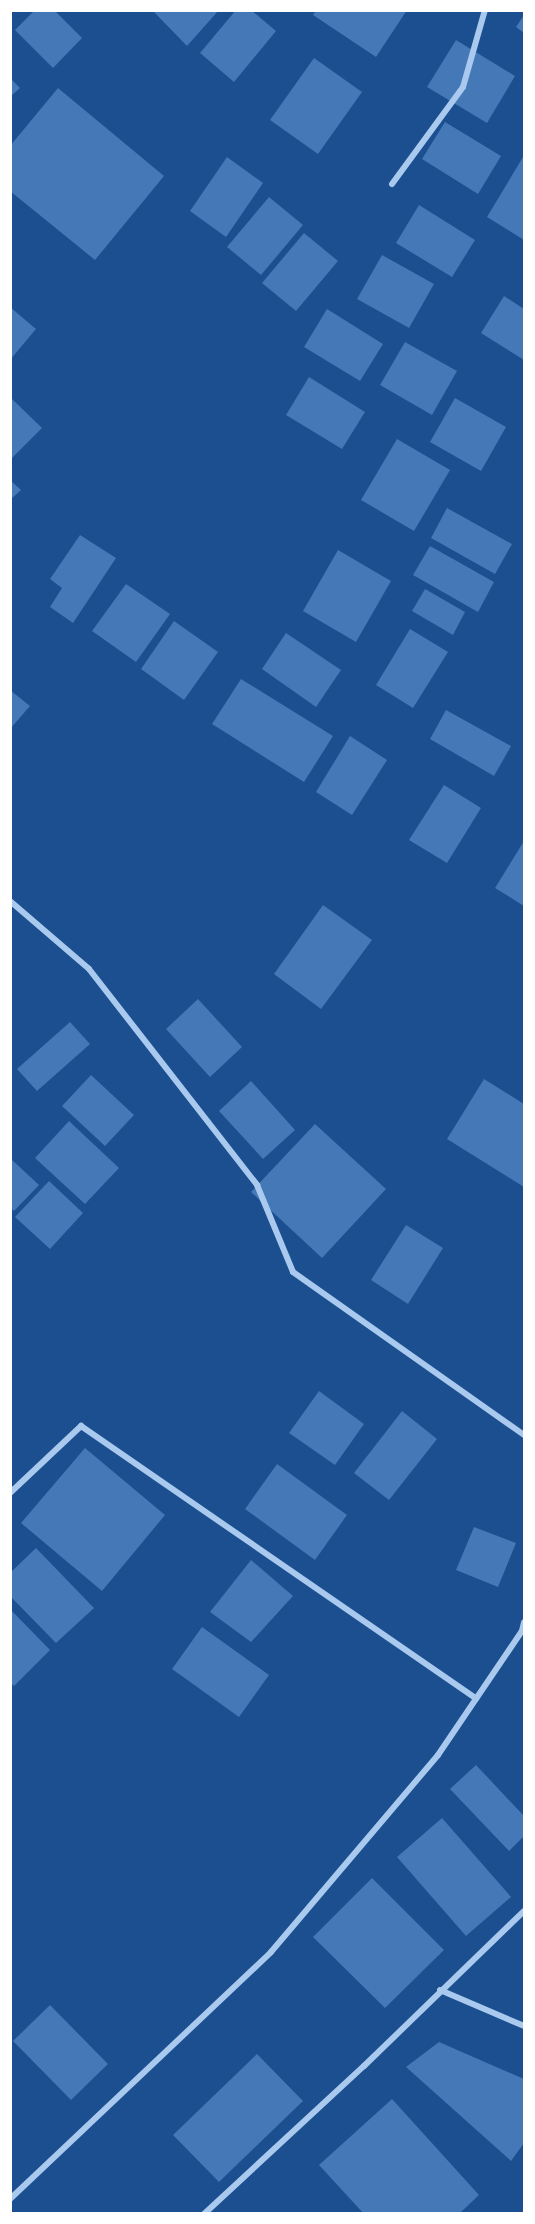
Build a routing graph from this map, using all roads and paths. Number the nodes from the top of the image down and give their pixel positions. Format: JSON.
{"nodes":[{"id":1,"x":484,"y":10,"type":"edge"},
{"id":2,"x":392,"y":184,"type":"dead end"},
{"id":3,"x":10,"y":902,"type":"edge"},
{"id":4,"x":525,"y":1435,"type":"edge"},
{"id":5,"x":10,"y":1493,"type":"edge"},
{"id":6,"x":525,"y":1622,"type":"edge"},
{"id":7,"x":476,"y":1699,"type":"junction"},
{"id":8,"x":525,"y":1911,"type":"edge"},
{"id":9,"x":440,"y":1990,"type":"junction"},
{"id":10,"x":525,"y":2026,"type":"edge"},
{"id":11,"x":10,"y":2199,"type":"edge"},
{"id":12,"x":204,"y":2214,"type":"edge"}],
"edges":[{"from":1,"to":2,"type":"street"},
{"from":3,"to":4,"type":"street"},
{"from":5,"to":7,"type":"street"},
{"from":6,"to":7,"type":"street"},
{"from":7,"to":11,"type":"street"},
{"from":8,"to":9,"type":"street"},
{"from":9,"to":10,"type":"street"},
{"from":9,"to":12,"type":"street"}]}
